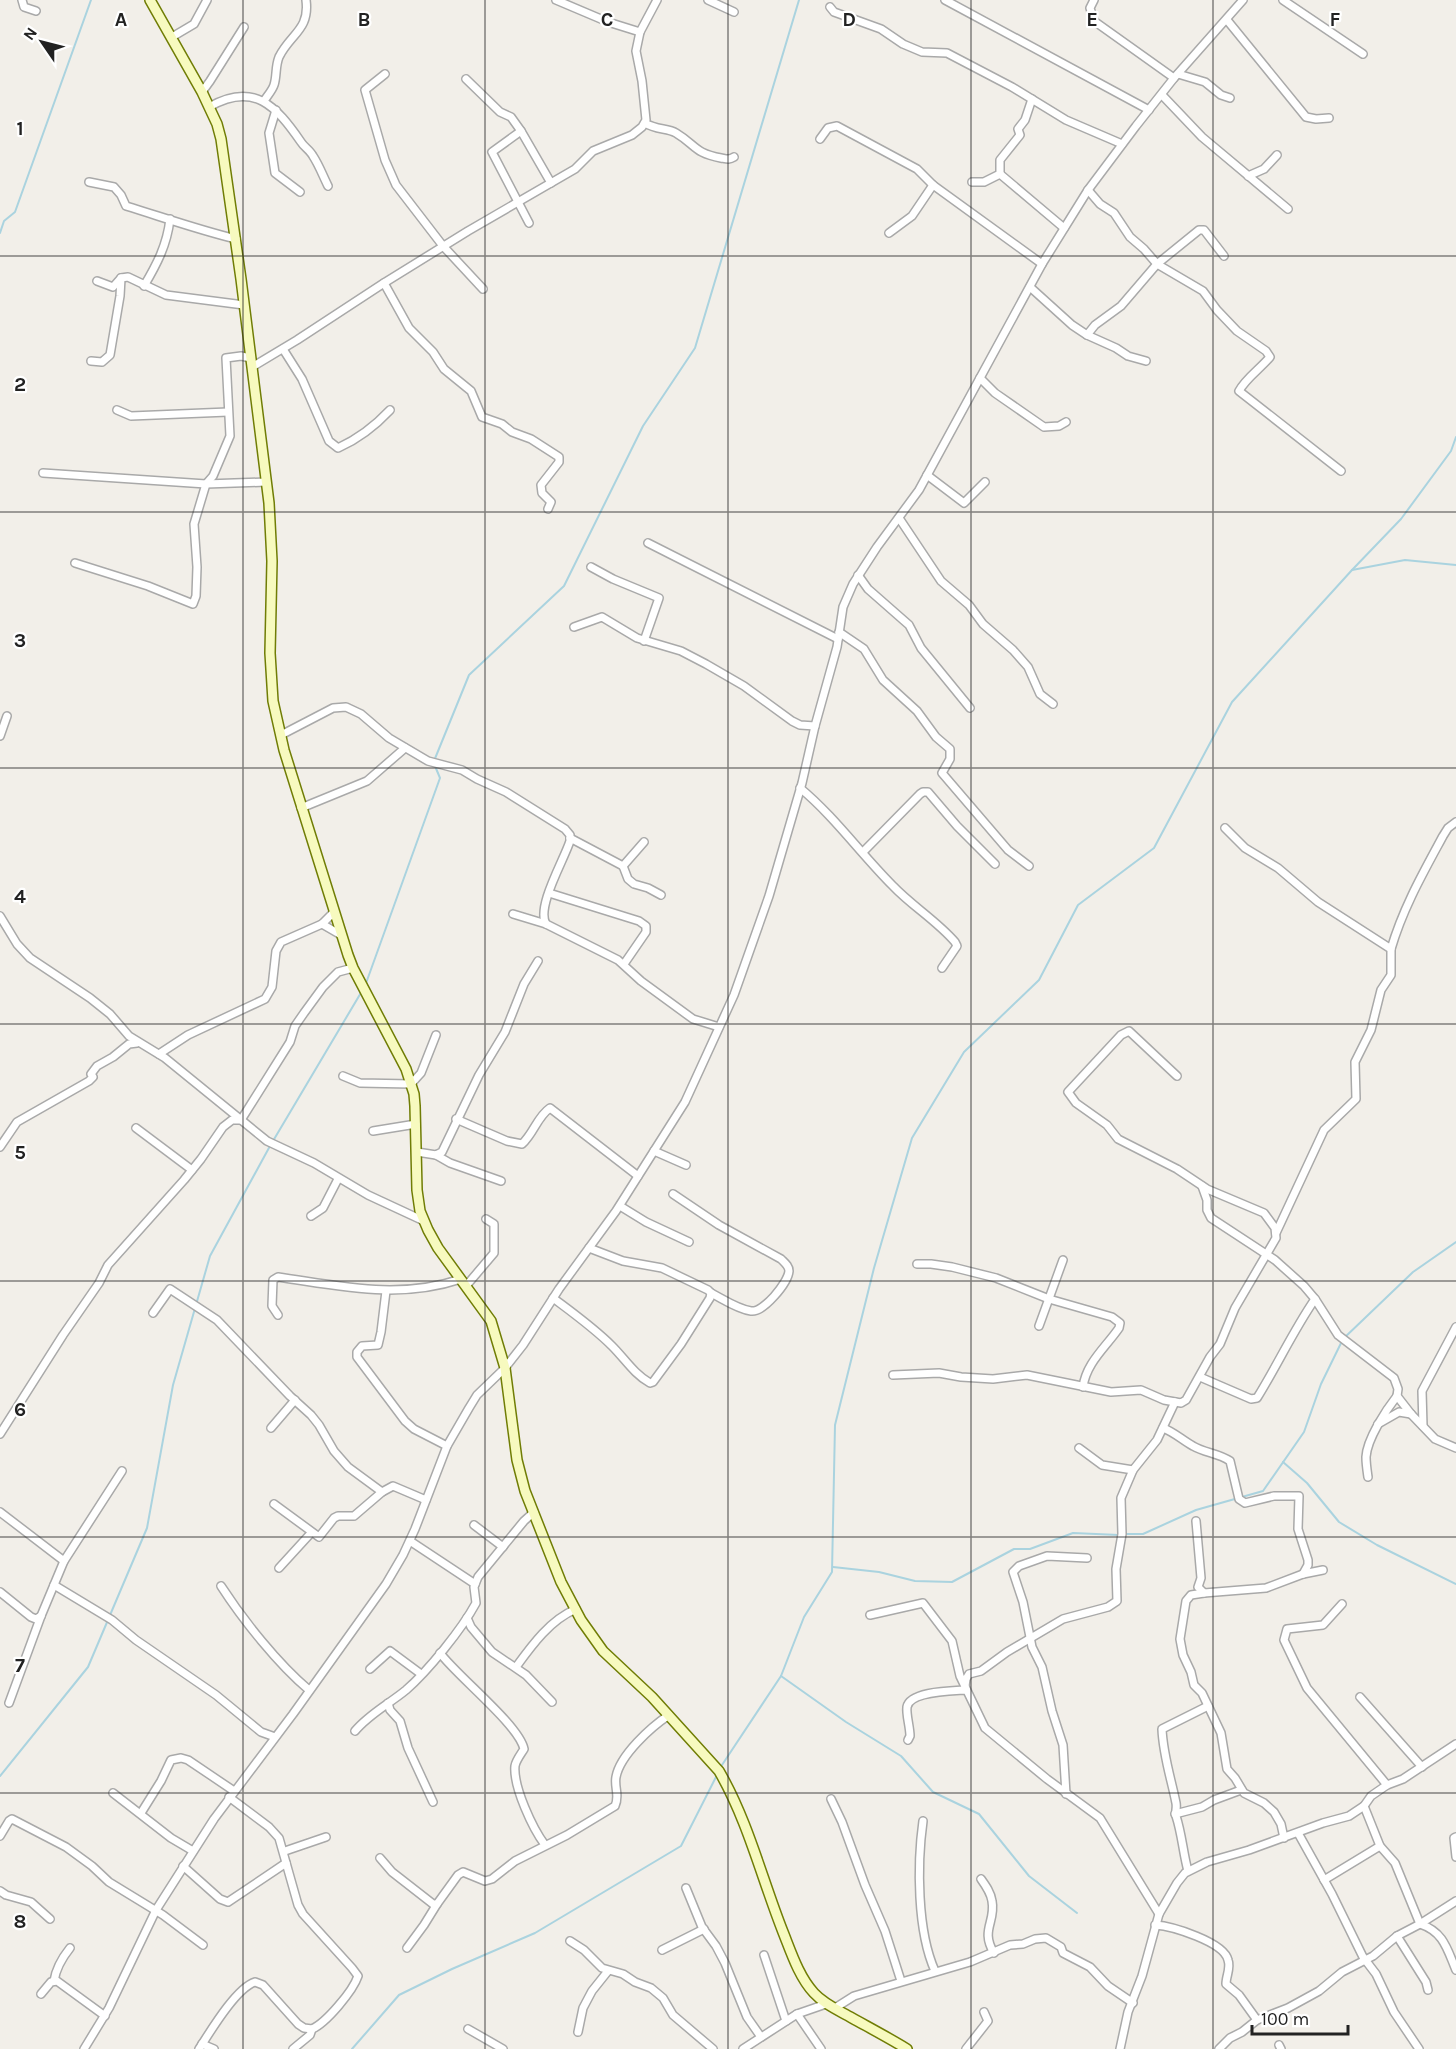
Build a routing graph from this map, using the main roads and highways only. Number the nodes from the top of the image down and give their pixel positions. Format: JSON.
{"nodes":[{"id":1,"x":150,"y":0,"type":"edge"},
{"id":2,"x":904,"y":2048,"type":"edge"}],
"edges":[{"from":1,"to":2,"type":"main road"}]}
